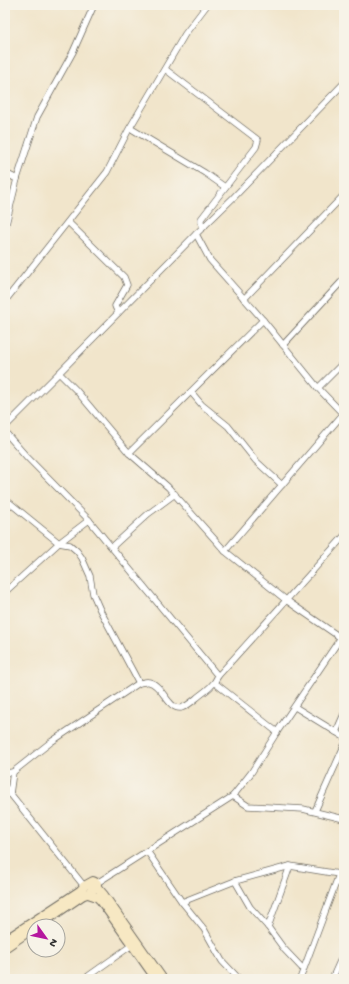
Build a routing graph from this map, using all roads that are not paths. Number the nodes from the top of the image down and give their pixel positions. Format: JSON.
{"nodes":[{"id":1,"x":94,"y":5,"type":"edge"},
{"id":2,"x":207,"y":5,"type":"edge"},
{"id":3,"x":165,"y":69,"type":"junction"},
{"id":4,"x":344,"y":83,"type":"edge"},
{"id":5,"x":130,"y":128,"type":"junction"},
{"id":6,"x":5,"y":173,"type":"edge"},
{"id":7,"x":16,"y":179,"type":"junction"},
{"id":8,"x":225,"y":187,"type":"junction"},
{"id":9,"x":344,"y":195,"type":"edge"},
{"id":10,"x":68,"y":222,"type":"junction"},
{"id":11,"x":204,"y":227,"type":"junction"},
{"id":12,"x":5,"y":228,"type":"edge"},
{"id":13,"x":196,"y":234,"type":"junction"},
{"id":14,"x":344,"y":279,"type":"edge"},
{"id":15,"x":5,"y":299,"type":"edge"},
{"id":16,"x":244,"y":299,"type":"junction"},
{"id":17,"x":118,"y":313,"type":"junction"},
{"id":18,"x":263,"y":320,"type":"junction"},
{"id":19,"x":283,"y":345,"type":"junction"},
{"id":20,"x":344,"y":362,"type":"edge"},
{"id":21,"x":60,"y":373,"type":"junction"},
{"id":22,"x":318,"y":388,"type":"junction"},
{"id":23,"x":191,"y":392,"type":"junction"},
{"id":24,"x":344,"y":414,"type":"edge"},
{"id":25,"x":5,"y":427,"type":"edge"},
{"id":26,"x":5,"y":432,"type":"edge"},
{"id":27,"x":129,"y":453,"type":"junction"},
{"id":28,"x":282,"y":485,"type":"junction"},
{"id":29,"x":174,"y":494,"type":"junction"},
{"id":30,"x":5,"y":499,"type":"edge"},
{"id":31,"x":89,"y":520,"type":"junction"},
{"id":32,"x":344,"y":536,"type":"edge"},
{"id":33,"x":59,"y":543,"type":"junction"},
{"id":34,"x":112,"y":548,"type":"junction"},
{"id":35,"x":225,"y":551,"type":"junction"},
{"id":36,"x":6,"y":590,"type":"edge"},
{"id":37,"x":286,"y":600,"type":"junction"},
{"id":38,"x":343,"y":637,"type":"edge"},
{"id":39,"x":218,"y":676,"type":"junction"},
{"id":40,"x":139,"y":683,"type":"junction"},
{"id":41,"x":215,"y":683,"type":"junction"},
{"id":42,"x":295,"y":707,"type":"junction"},
{"id":43,"x":344,"y":714,"type":"edge"},
{"id":44,"x":277,"y":732,"type":"junction"},
{"id":45,"x":336,"y":732,"type":"junction"},
{"id":46,"x":344,"y":737,"type":"edge"},
{"id":47,"x":344,"y":746,"type":"edge"},
{"id":48,"x":13,"y":772,"type":"junction"},
{"id":49,"x":5,"y":773,"type":"edge"},
{"id":50,"x":5,"y":787,"type":"edge"},
{"id":51,"x":10,"y":794,"type":"junction"},
{"id":52,"x":233,"y":796,"type":"junction"},
{"id":53,"x":314,"y":811,"type":"junction"},
{"id":54,"x":344,"y":819,"type":"edge"},
{"id":55,"x":147,"y":851,"type":"junction"},
{"id":56,"x":344,"y":861,"type":"edge"},
{"id":57,"x":290,"y":866,"type":"junction"},
{"id":58,"x":339,"y":874,"type":"junction"},
{"id":59,"x":235,"y":881,"type":"junction"},
{"id":60,"x":97,"y":885,"type":"junction"},
{"id":61,"x":84,"y":891,"type":"junction"},
{"id":62,"x":182,"y":902,"type":"junction"},
{"id":63,"x":49,"y":918,"type":"edge"},
{"id":64,"x":268,"y":927,"type":"junction"},
{"id":65,"x":26,"y":934,"type":"edge"},
{"id":66,"x":5,"y":940,"type":"edge"},
{"id":67,"x":132,"y":945,"type":"junction"},
{"id":68,"x":5,"y":948,"type":"edge"},
{"id":69,"x":344,"y":958,"type":"edge"},
{"id":70,"x":303,"y":969,"type":"junction"},
{"id":71,"x":84,"y":979,"type":"edge"},
{"id":72,"x":156,"y":979,"type":"edge"},
{"id":73,"x":163,"y":979,"type":"edge"},
{"id":74,"x":239,"y":979,"type":"edge"},
{"id":75,"x":300,"y":979,"type":"edge"},
{"id":76,"x":332,"y":979,"type":"edge"}],
"edges":[{"from":1,"to":7,"type":"street"},
{"from":2,"to":3,"type":"street"},
{"from":3,"to":5,"type":"street"},
{"from":3,"to":8,"type":"street"},
{"from":4,"to":11,"type":"street"},
{"from":5,"to":8,"type":"street"},
{"from":5,"to":10,"type":"street"},
{"from":6,"to":7,"type":"street"},
{"from":7,"to":12,"type":"street"},
{"from":8,"to":11,"type":"street"},
{"from":9,"to":16,"type":"street"},
{"from":10,"to":15,"type":"street"},
{"from":10,"to":17,"type":"street"},
{"from":11,"to":13,"type":"street"},
{"from":13,"to":16,"type":"street"},
{"from":13,"to":17,"type":"street"},
{"from":14,"to":19,"type":"street"},
{"from":16,"to":18,"type":"street"},
{"from":17,"to":21,"type":"street"},
{"from":18,"to":19,"type":"street"},
{"from":18,"to":23,"type":"street"},
{"from":19,"to":22,"type":"street"},
{"from":20,"to":22,"type":"street"},
{"from":21,"to":25,"type":"street"},
{"from":21,"to":27,"type":"street"},
{"from":22,"to":24,"type":"street"},
{"from":23,"to":27,"type":"street"},
{"from":23,"to":28,"type":"street"},
{"from":24,"to":28,"type":"street"},
{"from":26,"to":31,"type":"street"},
{"from":27,"to":29,"type":"street"},
{"from":28,"to":35,"type":"street"},
{"from":29,"to":34,"type":"street"},
{"from":29,"to":35,"type":"street"},
{"from":30,"to":33,"type":"street"},
{"from":31,"to":33,"type":"street"},
{"from":31,"to":34,"type":"street"},
{"from":32,"to":37,"type":"street"},
{"from":33,"to":36,"type":"street"},
{"from":33,"to":40,"type":"street"},
{"from":34,"to":39,"type":"street"},
{"from":35,"to":37,"type":"street"},
{"from":37,"to":38,"type":"street"},
{"from":37,"to":39,"type":"street"},
{"from":38,"to":42,"type":"street"},
{"from":39,"to":41,"type":"street"},
{"from":40,"to":41,"type":"street"},
{"from":40,"to":48,"type":"street"},
{"from":41,"to":44,"type":"street"},
{"from":42,"to":44,"type":"street"},
{"from":42,"to":45,"type":"street"},
{"from":43,"to":45,"type":"street"},
{"from":44,"to":52,"type":"street"},
{"from":45,"to":46,"type":"street"},
{"from":47,"to":53,"type":"street"},
{"from":48,"to":49,"type":"street"},
{"from":48,"to":51,"type":"street"},
{"from":50,"to":51,"type":"street"},
{"from":51,"to":61,"type":"street"},
{"from":52,"to":53,"type":"street"},
{"from":52,"to":55,"type":"street"},
{"from":53,"to":54,"type":"street"},
{"from":55,"to":60,"type":"street"},
{"from":55,"to":62,"type":"street"},
{"from":56,"to":58,"type":"street"},
{"from":57,"to":58,"type":"street"},
{"from":57,"to":59,"type":"street"},
{"from":57,"to":64,"type":"street"},
{"from":58,"to":70,"type":"street"},
{"from":59,"to":62,"type":"street"},
{"from":59,"to":64,"type":"street"},
{"from":60,"to":61,"type":"main road"},
{"from":60,"to":73,"type":"main road"},
{"from":61,"to":63,"type":"main road"},
{"from":61,"to":66,"type":"main road"},
{"from":61,"to":67,"type":"main road"},
{"from":62,"to":74,"type":"street"},
{"from":64,"to":70,"type":"street"},
{"from":65,"to":68,"type":"main road"},
{"from":67,"to":71,"type":"street"},
{"from":67,"to":72,"type":"main road"},
{"from":69,"to":76,"type":"street"},
{"from":70,"to":75,"type":"street"}]}
